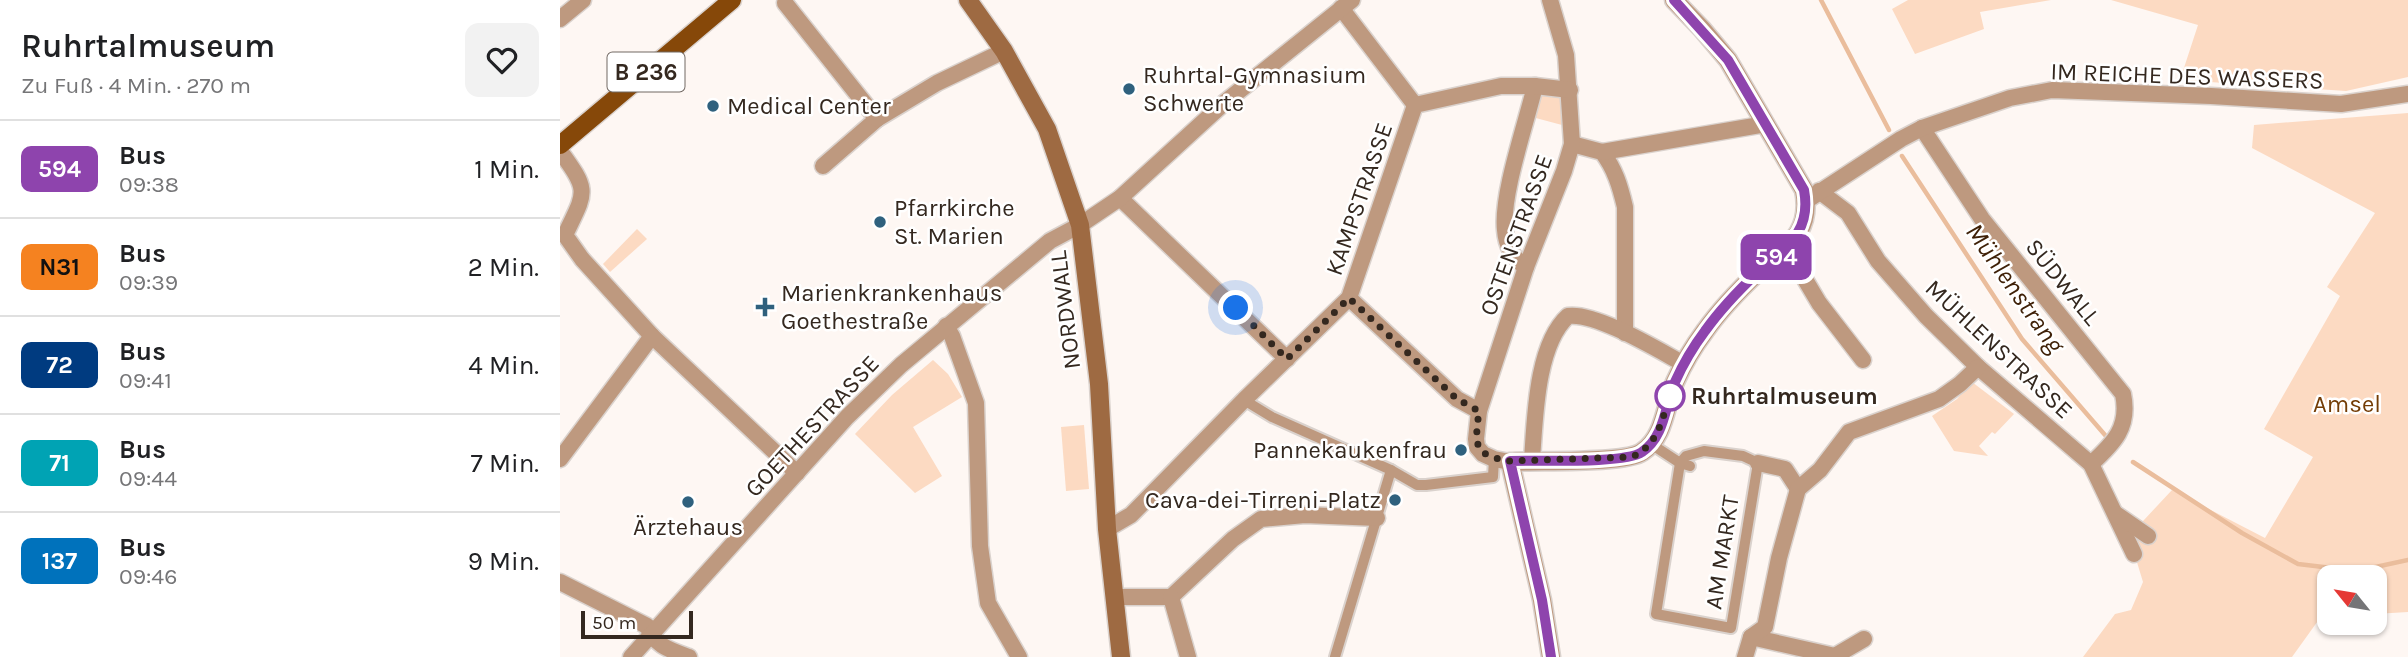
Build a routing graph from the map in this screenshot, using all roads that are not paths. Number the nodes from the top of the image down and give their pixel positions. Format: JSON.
{"nodes":[{"id":1,"x":583,"y":0,"type":"edge"},
{"id":2,"x":732,"y":0,"type":"edge"},
{"id":3,"x":968,"y":0,"type":"edge"},
{"id":4,"x":1550,"y":0,"type":"edge"},
{"id":5,"x":1674,"y":0,"type":"edge"},
{"id":6,"x":785,"y":4,"type":"dead end"},
{"id":7,"x":1347,"y":4,"type":"edge"},
{"id":8,"x":560,"y":19,"type":"edge"},
{"id":9,"x":1004,"y":51,"type":"junction"},
{"id":10,"x":1535,"y":86,"type":"junction"},
{"id":11,"x":1570,"y":90,"type":"junction"},
{"id":12,"x":2408,"y":94,"type":"edge"},
{"id":13,"x":1415,"y":104,"type":"junction"},
{"id":14,"x":877,"y":119,"type":"junction"},
{"id":15,"x":1766,"y":124,"type":"junction"},
{"id":16,"x":1922,"y":128,"type":"junction"},
{"id":17,"x":1572,"y":144,"type":"junction"},
{"id":18,"x":560,"y":145,"type":"edge"},
{"id":19,"x":560,"y":151,"type":"edge"},
{"id":20,"x":1602,"y":152,"type":"junction"},
{"id":21,"x":823,"y":166,"type":"dead end"},
{"id":22,"x":1812,"y":196,"type":"junction"},
{"id":23,"x":1121,"y":198,"type":"junction"},
{"id":24,"x":1080,"y":225,"type":"junction"},
{"id":25,"x":1787,"y":248,"type":"junction"},
{"id":26,"x":1526,"y":267,"type":"junction"},
{"id":27,"x":1349,"y":298,"type":"junction"},
{"id":28,"x":946,"y":326,"type":"junction"},
{"id":29,"x":1625,"y":333,"type":"junction"},
{"id":30,"x":652,"y":336,"type":"junction"},
{"id":31,"x":1287,"y":359,"type":"junction"},
{"id":32,"x":1863,"y":360,"type":"dead end"},
{"id":33,"x":1684,"y":364,"type":"junction"},
{"id":34,"x":1978,"y":367,"type":"junction"},
{"id":35,"x":1244,"y":400,"type":"junction"},
{"id":36,"x":1479,"y":411,"type":"junction"},
{"id":37,"x":1651,"y":444,"type":"junction"},
{"id":38,"x":1682,"y":449,"type":"dead end"},
{"id":39,"x":560,"y":459,"type":"edge"},
{"id":40,"x":1502,"y":460,"type":"junction"},
{"id":41,"x":1532,"y":460,"type":"junction"},
{"id":42,"x":1758,"y":463,"type":"junction"},
{"id":43,"x":1685,"y":464,"type":"junction"},
{"id":44,"x":2091,"y":464,"type":"junction"},
{"id":45,"x":1391,"y":470,"type":"junction"},
{"id":46,"x":797,"y":473,"type":"junction"},
{"id":47,"x":1798,"y":489,"type":"junction"},
{"id":48,"x":2113,"y":513,"type":"junction"},
{"id":49,"x":1377,"y":518,"type":"junction"},
{"id":50,"x":1107,"y":529,"type":"junction"},
{"id":51,"x":2148,"y":536,"type":"dead end"},
{"id":52,"x":2134,"y":554,"type":"dead end"},
{"id":53,"x":560,"y":582,"type":"edge"},
{"id":54,"x":1114,"y":597,"type":"junction"},
{"id":55,"x":1171,"y":597,"type":"junction"},
{"id":56,"x":651,"y":635,"type":"junction"},
{"id":57,"x":1751,"y":637,"type":"junction"},
{"id":58,"x":1864,"y":639,"type":"dead end"},
{"id":59,"x":1547,"y":654,"type":"edge"},
{"id":60,"x":631,"y":657,"type":"edge"},
{"id":61,"x":689,"y":657,"type":"edge"},
{"id":62,"x":1019,"y":657,"type":"edge"},
{"id":63,"x":1121,"y":657,"type":"edge"},
{"id":64,"x":1188,"y":657,"type":"edge"},
{"id":65,"x":1335,"y":657,"type":"edge"},
{"id":66,"x":1745,"y":657,"type":"edge"}],
"edges":[{"from":1,"to":8,"type":"street"},
{"from":2,"to":18,"type":"main road","number":"B 236"},
{"from":3,"to":9,"type":"main road"},
{"from":4,"to":11,"type":"street","name":"OSTENSTRASSE"},
{"from":5,"to":15,"type":"street"},
{"from":6,"to":14,"type":"street"},
{"from":7,"to":13,"type":"street"},
{"from":7,"to":23,"type":"street","name":"NORDWALL"},
{"from":9,"to":14,"type":"street"},
{"from":9,"to":24,"type":"main road"},
{"from":10,"to":11,"type":"street","name":"KAMPSTRASSE"},
{"from":10,"to":13,"type":"street","name":"KAMPSTRASSE"},
{"from":10,"to":26,"type":"street"},
{"from":11,"to":17,"type":"street","name":"OSTENSTRASSE"},
{"from":12,"to":16,"type":"street","name":"IM REICHE DES WASSERS"},
{"from":13,"to":27,"type":"street","name":"KAMPSTRASSE"},
{"from":14,"to":21,"type":"street"},
{"from":15,"to":20,"type":"street"},
{"from":15,"to":22,"type":"street"},
{"from":16,"to":22,"type":"street","name":"IM REICHE DES WASSERS"},
{"from":16,"to":44,"type":"street","name":"SÜDWALL"},
{"from":17,"to":20,"type":"street"},
{"from":17,"to":26,"type":"street","name":"OSTENSTRASSE"},
{"from":19,"to":30,"type":"street"},
{"from":20,"to":29,"type":"street"},
{"from":22,"to":25,"type":"street"},
{"from":22,"to":34,"type":"street","name":"MÜHLENSTRASSE"},
{"from":23,"to":24,"type":"street","name":"NORDWALL"},
{"from":23,"to":31,"type":"street"},
{"from":24,"to":28,"type":"street","name":"GOETHESTRASSE"},
{"from":24,"to":50,"type":"main road","name":"NORDWALL"},
{"from":25,"to":32,"type":"street"},
{"from":25,"to":33,"type":"street"},
{"from":26,"to":36,"type":"street","name":"OSTENSTRASSE"},
{"from":27,"to":31,"type":"street","name":"KAMPSTRASSE"},
{"from":27,"to":36,"type":"street"},
{"from":28,"to":46,"type":"street","name":"GOETHESTRASSE"},
{"from":28,"to":62,"type":"street"},
{"from":29,"to":33,"type":"street"},
{"from":29,"to":41,"type":"street"},
{"from":30,"to":39,"type":"street"},
{"from":30,"to":46,"type":"street"},
{"from":31,"to":35,"type":"street","name":"KAMPSTRASSE"},
{"from":33,"to":37,"type":"street"},
{"from":34,"to":44,"type":"street","name":"MÜHLENSTRASSE"},
{"from":34,"to":47,"type":"street"},
{"from":35,"to":45,"type":"street"},
{"from":35,"to":50,"type":"street","name":"KAMPSTRASSE"},
{"from":36,"to":40,"type":"street","name":"OSTENSTRASSE"},
{"from":37,"to":41,"type":"street"},
{"from":37,"to":43,"type":"street"},
{"from":38,"to":43,"type":"street","name":"AM MARKT"},
{"from":40,"to":41,"type":"street"},
{"from":40,"to":45,"type":"street"},
{"from":40,"to":59,"type":"street"},
{"from":42,"to":43,"type":"street","name":"AM MARKT"},
{"from":42,"to":43,"type":"street","name":"AM MARKT"},
{"from":42,"to":47,"type":"street"},
{"from":44,"to":48,"type":"street","name":"MÜHLENSTRASSE"},
{"from":45,"to":49,"type":"street"},
{"from":46,"to":56,"type":"street","name":"GOETHESTRASSE"},
{"from":47,"to":57,"type":"street"},
{"from":48,"to":51,"type":"street"},
{"from":48,"to":52,"type":"street"},
{"from":49,"to":55,"type":"street"},
{"from":49,"to":65,"type":"street"},
{"from":50,"to":54,"type":"main road","name":"NORDWALL"},
{"from":53,"to":56,"type":"street"},
{"from":54,"to":55,"type":"street"},
{"from":54,"to":63,"type":"main road","name":"NORDWALL"},
{"from":55,"to":64,"type":"street"},
{"from":56,"to":60,"type":"street","name":"GOETHESTRASSE"},
{"from":56,"to":61,"type":"street"},
{"from":57,"to":58,"type":"street"},
{"from":57,"to":66,"type":"street"}]}
